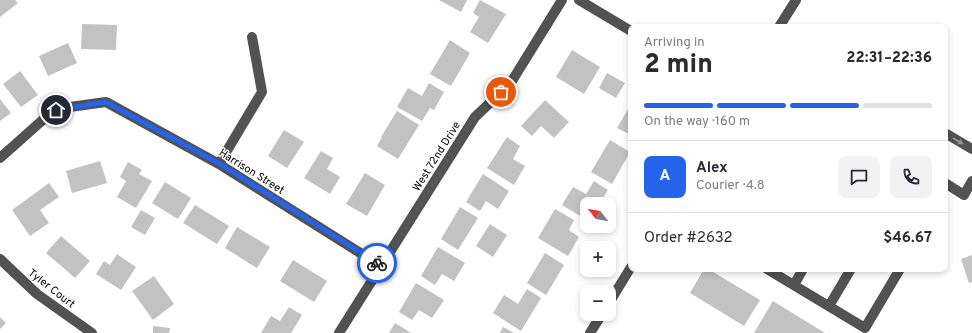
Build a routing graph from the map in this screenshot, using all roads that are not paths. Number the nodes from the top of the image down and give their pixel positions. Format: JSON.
{"nodes":[{"id":1,"x":562,"y":0,"type":"edge"},
{"id":2,"x":579,"y":0,"type":"edge"},
{"id":3,"x":796,"y":0,"type":"edge"},
{"id":4,"x":781,"y":24,"type":"edge"},
{"id":5,"x":628,"y":29,"type":"edge"},
{"id":6,"x":252,"y":37,"type":"dead end"},
{"id":7,"x":948,"y":135,"type":"edge"},
{"id":8,"x":972,"y":149,"type":"edge"},
{"id":9,"x":0,"y":158,"type":"edge"},
{"id":10,"x":220,"y":164,"type":"junction"},
{"id":11,"x":972,"y":181,"type":"edge"},
{"id":12,"x":948,"y":185,"type":"edge"},
{"id":13,"x":0,"y":259,"type":"edge"},
{"id":14,"x":382,"y":266,"type":"junction"},
{"id":15,"x":628,"y":272,"type":"edge"},
{"id":16,"x":772,"y":272,"type":"edge"},
{"id":17,"x":801,"y":272,"type":"edge"},
{"id":18,"x":849,"y":272,"type":"edge"},
{"id":19,"x":898,"y":272,"type":"edge"},
{"id":20,"x":794,"y":285,"type":"junction"},
{"id":21,"x":616,"y":292,"type":"edge"},
{"id":22,"x":829,"y":306,"type":"junction"},
{"id":23,"x":598,"y":321,"type":"edge"},
{"id":24,"x":92,"y":333,"type":"edge"},
{"id":25,"x":338,"y":333,"type":"edge"},
{"id":26,"x":590,"y":333,"type":"edge"}],
"edges":[{"from":1,"to":14,"type":"street","name":"West 72nd Drive"},
{"from":2,"to":5,"type":"street"},
{"from":3,"to":4,"type":"street"},
{"from":6,"to":10,"type":"street"},
{"from":7,"to":8,"type":"street","one_way":true},
{"from":9,"to":10,"type":"street","name":"Harrison Street"},
{"from":10,"to":14,"type":"street","name":"Harrison Street"},
{"from":11,"to":12,"type":"street"},
{"from":13,"to":24,"type":"street","name":"Tyler Court"},
{"from":14,"to":25,"type":"street","name":"West 72nd Drive"},
{"from":15,"to":21,"type":"street"},
{"from":16,"to":20,"type":"street"},
{"from":17,"to":20,"type":"street"},
{"from":18,"to":22,"type":"street"},
{"from":19,"to":22,"type":"street"},
{"from":20,"to":22,"type":"street"},
{"from":23,"to":26,"type":"street"}]}
